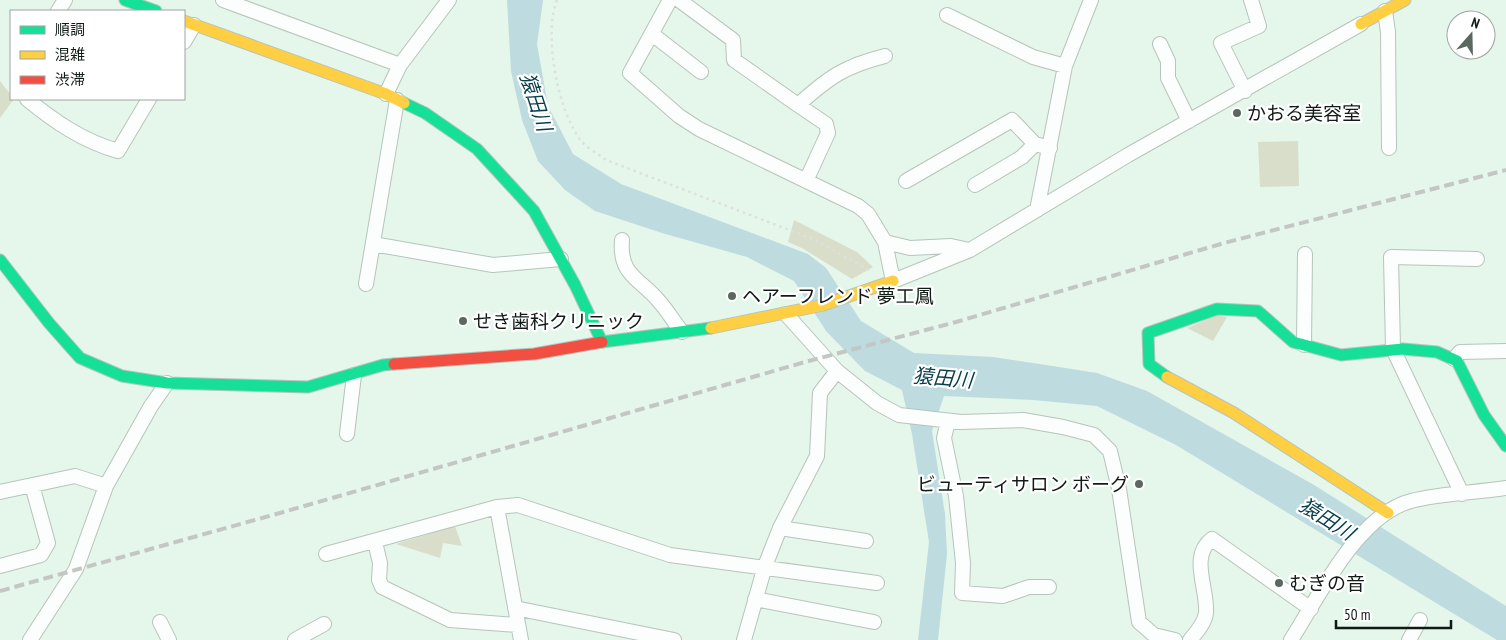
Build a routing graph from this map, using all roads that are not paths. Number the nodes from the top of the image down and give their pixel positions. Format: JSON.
{"nodes":[{"id":1,"x":125,"y":0,"type":"edge"},
{"id":2,"x":223,"y":0,"type":"edge"},
{"id":3,"x":449,"y":0,"type":"edge"},
{"id":4,"x":670,"y":0,"type":"edge"},
{"id":5,"x":679,"y":0,"type":"edge"},
{"id":6,"x":1091,"y":0,"type":"edge"},
{"id":7,"x":1252,"y":0,"type":"edge"},
{"id":8,"x":1405,"y":0,"type":"edge"},
{"id":9,"x":153,"y":10,"type":"edge"},
{"id":10,"x":1385,"y":11,"type":"junction"},
{"id":11,"x":947,"y":15,"type":"dead end"},
{"id":12,"x":189,"y":23,"type":"edge"},
{"id":13,"x":1361,"y":24,"type":"joint"},
{"id":14,"x":652,"y":34,"type":"junction"},
{"id":15,"x":185,"y":38,"type":"edge"},
{"id":16,"x":1160,"y":44,"type":"dead end"},
{"id":17,"x":885,"y":56,"type":"dead end"},
{"id":18,"x":400,"y":66,"type":"junction"},
{"id":19,"x":1065,"y":66,"type":"junction"},
{"id":20,"x":701,"y":72,"type":"dead end"},
{"id":21,"x":1245,"y":91,"type":"junction"},
{"id":22,"x":391,"y":97,"type":"junction"},
{"id":23,"x":28,"y":100,"type":"edge"},
{"id":24,"x":149,"y":100,"type":"edge"},
{"id":25,"x":798,"y":105,"type":"junction"},
{"id":26,"x":1189,"y":121,"type":"junction"},
{"id":27,"x":1034,"y":144,"type":"junction"},
{"id":28,"x":1050,"y":148,"type":"junction"},
{"id":29,"x":1389,"y":148,"type":"dead end"},
{"id":30,"x":806,"y":181,"type":"junction"},
{"id":31,"x":906,"y":181,"type":"dead end"},
{"id":32,"x":975,"y":185,"type":"dead end"},
{"id":33,"x":1037,"y":210,"type":"junction"},
{"id":34,"x":622,"y":240,"type":"dead end"},
{"id":35,"x":885,"y":242,"type":"junction"},
{"id":36,"x":373,"y":244,"type":"junction"},
{"id":37,"x":970,"y":250,"type":"junction"},
{"id":38,"x":1305,"y":254,"type":"dead end"},
{"id":39,"x":1477,"y":258,"type":"dead end"},
{"id":40,"x":561,"y":259,"type":"junction"},
{"id":41,"x":0,"y":260,"type":"edge"},
{"id":42,"x":893,"y":281,"type":"junction"},
{"id":43,"x":366,"y":284,"type":"dead end"},
{"id":44,"x":786,"y":314,"type":"junction"},
{"id":45,"x":682,"y":332,"type":"junction"},
{"id":46,"x":602,"y":342,"type":"junction"},
{"id":47,"x":1304,"y":344,"type":"junction"},
{"id":48,"x":1393,"y":350,"type":"junction"},
{"id":49,"x":1506,"y":351,"type":"edge"},
{"id":50,"x":1454,"y":359,"type":"junction"},
{"id":51,"x":836,"y":371,"type":"junction"},
{"id":52,"x":354,"y":375,"type":"junction"},
{"id":53,"x":168,"y":383,"type":"junction"},
{"id":54,"x":945,"y":420,"type":"junction"},
{"id":55,"x":347,"y":434,"type":"dead end"},
{"id":56,"x":1506,"y":446,"type":"edge"},
{"id":57,"x":32,"y":485,"type":"junction"},
{"id":58,"x":106,"y":486,"type":"junction"},
{"id":59,"x":0,"y":492,"type":"edge"},
{"id":60,"x":1504,"y":492,"type":"edge"},
{"id":61,"x":1462,"y":494,"type":"junction"},
{"id":62,"x":497,"y":507,"type":"junction"},
{"id":63,"x":1384,"y":516,"type":"junction"},
{"id":64,"x":780,"y":528,"type":"junction"},
{"id":65,"x":866,"y":541,"type":"dead end"},
{"id":66,"x":374,"y":542,"type":"junction"},
{"id":67,"x":326,"y":554,"type":"dead end"},
{"id":68,"x":0,"y":566,"type":"edge"},
{"id":69,"x":765,"y":566,"type":"junction"},
{"id":70,"x":877,"y":583,"type":"dead end"},
{"id":71,"x":1049,"y":587,"type":"dead end"},
{"id":72,"x":755,"y":599,"type":"junction"},
{"id":73,"x":515,"y":608,"type":"junction"},
{"id":74,"x":1310,"y":609,"type":"junction"},
{"id":75,"x":1420,"y":620,"type":"dead end"},
{"id":76,"x":160,"y":622,"type":"dead end"},
{"id":77,"x":874,"y":622,"type":"dead end"},
{"id":78,"x":324,"y":624,"type":"dead end"},
{"id":79,"x":517,"y":625,"type":"junction"},
{"id":80,"x":1152,"y":637,"type":"edge"},
{"id":81,"x":30,"y":640,"type":"edge"},
{"id":82,"x":169,"y":640,"type":"edge"},
{"id":83,"x":295,"y":640,"type":"edge"},
{"id":84,"x":521,"y":640,"type":"edge"},
{"id":85,"x":674,"y":640,"type":"edge"},
{"id":86,"x":744,"y":640,"type":"edge"},
{"id":87,"x":1176,"y":640,"type":"edge"},
{"id":88,"x":1190,"y":640,"type":"edge"},
{"id":89,"x":1291,"y":640,"type":"edge"},
{"id":90,"x":1409,"y":640,"type":"edge"}],
"edges":[{"from":1,"to":9,"type":"street"},
{"from":2,"to":18,"type":"street"},
{"from":3,"to":18,"type":"street"},
{"from":4,"to":14,"type":"street"},
{"from":5,"to":25,"type":"street"},
{"from":6,"to":19,"type":"street"},
{"from":7,"to":21,"type":"street"},
{"from":8,"to":10,"type":"street"},
{"from":10,"to":13,"type":"street"},
{"from":10,"to":29,"type":"street"},
{"from":11,"to":19,"type":"street"},
{"from":12,"to":15,"type":"street"},
{"from":12,"to":22,"type":"street"},
{"from":13,"to":21,"type":"street"},
{"from":14,"to":20,"type":"street"},
{"from":14,"to":30,"type":"street"},
{"from":16,"to":26,"type":"street"},
{"from":17,"to":25,"type":"street"},
{"from":18,"to":22,"type":"street"},
{"from":19,"to":28,"type":"street"},
{"from":21,"to":26,"type":"street"},
{"from":22,"to":36,"type":"street"},
{"from":22,"to":40,"type":"street"},
{"from":23,"to":24,"type":"street"},
{"from":25,"to":30,"type":"street"},
{"from":26,"to":33,"type":"street"},
{"from":27,"to":28,"type":"street"},
{"from":27,"to":31,"type":"street"},
{"from":27,"to":32,"type":"street"},
{"from":28,"to":33,"type":"street"},
{"from":30,"to":35,"type":"street"},
{"from":33,"to":37,"type":"street"},
{"from":34,"to":45,"type":"street"},
{"from":35,"to":37,"type":"street"},
{"from":35,"to":42,"type":"street"},
{"from":36,"to":40,"type":"street"},
{"from":36,"to":43,"type":"street"},
{"from":37,"to":42,"type":"street"},
{"from":38,"to":47,"type":"street"},
{"from":39,"to":48,"type":"street"},
{"from":40,"to":46,"type":"street"},
{"from":41,"to":53,"type":"street"},
{"from":42,"to":44,"type":"street"},
{"from":44,"to":45,"type":"street"},
{"from":44,"to":51,"type":"street"},
{"from":45,"to":46,"type":"street"},
{"from":46,"to":52,"type":"street"},
{"from":47,"to":48,"type":"street"},
{"from":47,"to":63,"type":"street"},
{"from":48,"to":50,"type":"street"},
{"from":48,"to":61,"type":"street"},
{"from":49,"to":50,"type":"street"},
{"from":50,"to":56,"type":"street"},
{"from":51,"to":54,"type":"street"},
{"from":51,"to":64,"type":"street"},
{"from":52,"to":53,"type":"street"},
{"from":52,"to":55,"type":"street"},
{"from":53,"to":58,"type":"street"},
{"from":54,"to":71,"type":"street"},
{"from":54,"to":80,"type":"street"},
{"from":57,"to":58,"type":"street"},
{"from":57,"to":59,"type":"street"},
{"from":57,"to":68,"type":"street"},
{"from":58,"to":81,"type":"street"},
{"from":60,"to":61,"type":"street"},
{"from":61,"to":63,"type":"street"},
{"from":62,"to":66,"type":"street"},
{"from":62,"to":69,"type":"street"},
{"from":62,"to":73,"type":"street"},
{"from":63,"to":74,"type":"street"},
{"from":64,"to":65,"type":"street"},
{"from":64,"to":69,"type":"street"},
{"from":66,"to":67,"type":"street"},
{"from":66,"to":79,"type":"street"},
{"from":69,"to":70,"type":"street"},
{"from":69,"to":72,"type":"street"},
{"from":72,"to":77,"type":"street"},
{"from":72,"to":86,"type":"street"},
{"from":73,"to":79,"type":"street"},
{"from":73,"to":85,"type":"street"},
{"from":74,"to":88,"type":"street"},
{"from":74,"to":89,"type":"street"},
{"from":75,"to":90,"type":"street"},
{"from":76,"to":82,"type":"street"},
{"from":78,"to":83,"type":"street"},
{"from":79,"to":84,"type":"street"},
{"from":80,"to":87,"type":"street"}]}
